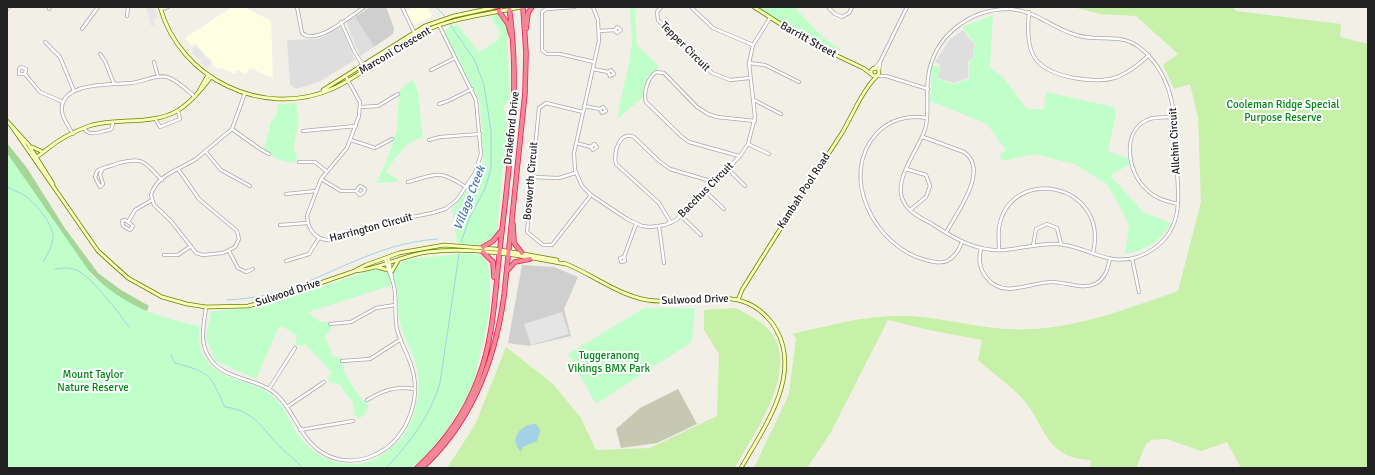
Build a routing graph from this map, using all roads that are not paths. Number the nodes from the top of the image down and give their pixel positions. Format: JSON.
{"nodes":[{"id":1,"x":10,"y":7,"type":"edge"},
{"id":2,"x":98,"y":7,"type":"edge"},
{"id":3,"x":128,"y":7,"type":"edge"},
{"id":4,"x":168,"y":7,"type":"edge"},
{"id":5,"x":297,"y":7,"type":"edge"},
{"id":6,"x":364,"y":7,"type":"edge"},
{"id":7,"x":402,"y":7,"type":"edge"},
{"id":8,"x":522,"y":7,"type":"edge"},
{"id":9,"x":532,"y":7,"type":"edge"},
{"id":10,"x":574,"y":7,"type":"edge"},
{"id":11,"x":594,"y":7,"type":"edge"},
{"id":12,"x":661,"y":7,"type":"edge"},
{"id":13,"x":691,"y":7,"type":"edge"},
{"id":14,"x":754,"y":7,"type":"edge"},
{"id":15,"x":828,"y":7,"type":"edge"},
{"id":16,"x":852,"y":7,"type":"edge"},
{"id":17,"x":907,"y":7,"type":"edge"},
{"id":18,"x":160,"y":8,"type":"edge"},
{"id":19,"x":497,"y":8,"type":"edge"},
{"id":20,"x":510,"y":8,"type":"edge"},
{"id":21,"x":7,"y":9,"type":"edge"},
{"id":22,"x":1029,"y":12,"type":"junction"},
{"id":23,"x":127,"y":16,"type":"dead end"},
{"id":24,"x":770,"y":18,"type":"junction"},
{"id":25,"x":437,"y":21,"type":"junction"},
{"id":26,"x":341,"y":22,"type":"junction"},
{"id":27,"x":439,"y":26,"type":"junction"},
{"id":28,"x":82,"y":29,"type":"dead end"},
{"id":29,"x":615,"y":30,"type":"dead end"},
{"id":30,"x":599,"y":31,"type":"junction"},
{"id":31,"x":414,"y":32,"type":"junction"},
{"id":32,"x":526,"y":32,"type":"junction"},
{"id":33,"x":416,"y":36,"type":"junction"},
{"id":34,"x":513,"y":39,"type":"junction"},
{"id":35,"x":45,"y":42,"type":"dead end"},
{"id":36,"x":753,"y":45,"type":"junction"},
{"id":37,"x":100,"y":54,"type":"dead end"},
{"id":38,"x":1149,"y":55,"type":"junction"},
{"id":39,"x":455,"y":58,"type":"junction"},
{"id":40,"x":154,"y":62,"type":"dead end"},
{"id":41,"x":594,"y":62,"type":"junction"},
{"id":42,"x":880,"y":62,"type":"junction"},
{"id":43,"x":749,"y":63,"type":"junction"},
{"id":44,"x":364,"y":68,"type":"junction"},
{"id":45,"x":863,"y":68,"type":"junction"},
{"id":46,"x":593,"y":69,"type":"junction"},
{"id":47,"x":873,"y":69,"type":"junction"},
{"id":48,"x":431,"y":70,"type":"dead end"},
{"id":49,"x":879,"y":71,"type":"junction"},
{"id":50,"x":608,"y":72,"type":"dead end"},
{"id":51,"x":25,"y":74,"type":"dead end"},
{"id":52,"x":871,"y":74,"type":"junction"},
{"id":53,"x":208,"y":75,"type":"junction"},
{"id":54,"x":877,"y":76,"type":"junction"},
{"id":55,"x":886,"y":76,"type":"junction"},
{"id":56,"x":158,"y":77,"type":"junction"},
{"id":57,"x":211,"y":77,"type":"junction"},
{"id":58,"x":749,"y":78,"type":"junction"},
{"id":59,"x":347,"y":79,"type":"junction"},
{"id":60,"x":799,"y":82,"type":"dead end"},
{"id":61,"x":870,"y":83,"type":"junction"},
{"id":62,"x":114,"y":84,"type":"junction"},
{"id":63,"x":472,"y":89,"type":"junction"},
{"id":64,"x":928,"y":89,"type":"junction"},
{"id":65,"x":74,"y":91,"type":"junction"},
{"id":66,"x":199,"y":91,"type":"junction"},
{"id":67,"x":245,"y":93,"type":"junction"},
{"id":68,"x":398,"y":94,"type":"dead end"},
{"id":69,"x":195,"y":97,"type":"junction"},
{"id":70,"x":753,"y":100,"type":"junction"},
{"id":71,"x":63,"y":102,"type":"junction"},
{"id":72,"x":439,"y":104,"type":"dead end"},
{"id":73,"x":584,"y":106,"type":"junction"},
{"id":74,"x":361,"y":107,"type":"junction"},
{"id":75,"x":600,"y":110,"type":"dead end"},
{"id":76,"x":178,"y":111,"type":"junction"},
{"id":77,"x":583,"y":112,"type":"junction"},
{"id":78,"x":781,"y":114,"type":"dead end"},
{"id":79,"x":1175,"y":117,"type":"junction"},
{"id":80,"x":927,"y":118,"type":"junction"},
{"id":81,"x":156,"y":120,"type":"junction"},
{"id":82,"x":7,"y":121,"type":"edge"},
{"id":83,"x":755,"y":121,"type":"junction"},
{"id":84,"x":113,"y":122,"type":"junction"},
{"id":85,"x":10,"y":124,"type":"junction"},
{"id":86,"x":356,"y":126,"type":"junction"},
{"id":87,"x":84,"y":128,"type":"junction"},
{"id":88,"x":232,"y":129,"type":"junction"},
{"id":89,"x":303,"y":131,"type":"dead end"},
{"id":90,"x":73,"y":134,"type":"junction"},
{"id":91,"x":480,"y":134,"type":"junction"},
{"id":92,"x":923,"y":136,"type":"junction"},
{"id":93,"x":392,"y":139,"type":"dead end"},
{"id":94,"x":351,"y":140,"type":"junction"},
{"id":95,"x":429,"y":140,"type":"dead end"},
{"id":96,"x":576,"y":143,"type":"junction"},
{"id":97,"x":28,"y":144,"type":"junction"},
{"id":98,"x":748,"y":144,"type":"junction"},
{"id":99,"x":591,"y":147,"type":"dead end"},
{"id":100,"x":46,"y":150,"type":"junction"},
{"id":101,"x":41,"y":151,"type":"junction"},
{"id":102,"x":206,"y":152,"type":"junction"},
{"id":103,"x":269,"y":154,"type":"dead end"},
{"id":104,"x":769,"y":154,"type":"dead end"},
{"id":105,"x":35,"y":156,"type":"junction"},
{"id":106,"x":740,"y":156,"type":"junction"},
{"id":107,"x":299,"y":162,"type":"dead end"},
{"id":108,"x":103,"y":168,"type":"junction"},
{"id":109,"x":728,"y":168,"type":"junction"},
{"id":110,"x":178,"y":169,"type":"junction"},
{"id":111,"x":906,"y":169,"type":"junction"},
{"id":112,"x":326,"y":172,"type":"junction"},
{"id":113,"x":575,"y":173,"type":"junction"},
{"id":114,"x":532,"y":177,"type":"junction"},
{"id":115,"x":321,"y":179,"type":"junction"},
{"id":116,"x":162,"y":180,"type":"junction"},
{"id":117,"x":408,"y":182,"type":"dead end"},
{"id":118,"x":714,"y":182,"type":"junction"},
{"id":119,"x":250,"y":186,"type":"dead end"},
{"id":120,"x":746,"y":186,"type":"dead end"},
{"id":121,"x":466,"y":187,"type":"junction"},
{"id":122,"x":316,"y":191,"type":"junction"},
{"id":123,"x":356,"y":191,"type":"dead end"},
{"id":124,"x":706,"y":191,"type":"junction"},
{"id":125,"x":286,"y":194,"type":"dead end"},
{"id":126,"x":591,"y":195,"type":"junction"},
{"id":127,"x":152,"y":200,"type":"junction"},
{"id":128,"x":1178,"y":204,"type":"junction"},
{"id":129,"x":724,"y":209,"type":"dead end"},
{"id":130,"x":910,"y":210,"type":"junction"},
{"id":131,"x":512,"y":216,"type":"junction"},
{"id":132,"x":681,"y":216,"type":"junction"},
{"id":133,"x":128,"y":222,"type":"junction"},
{"id":134,"x":307,"y":223,"type":"junction"},
{"id":135,"x":671,"y":223,"type":"junction"},
{"id":136,"x":636,"y":224,"type":"junction"},
{"id":137,"x":280,"y":225,"type":"dead end"},
{"id":138,"x":659,"y":226,"type":"junction"},
{"id":139,"x":502,"y":231,"type":"junction"},
{"id":140,"x":946,"y":233,"type":"junction"},
{"id":141,"x":701,"y":236,"type":"dead end"},
{"id":142,"x":319,"y":238,"type":"junction"},
{"id":143,"x":962,"y":242,"type":"junction"},
{"id":144,"x":1061,"y":244,"type":"junction"},
{"id":145,"x":191,"y":246,"type":"junction"},
{"id":146,"x":1033,"y":246,"type":"junction"},
{"id":147,"x":483,"y":247,"type":"junction"},
{"id":148,"x":980,"y":248,"type":"junction"},
{"id":149,"x":999,"y":250,"type":"junction"},
{"id":150,"x":229,"y":251,"type":"junction"},
{"id":151,"x":483,"y":252,"type":"junction"},
{"id":152,"x":499,"y":252,"type":"junction"},
{"id":153,"x":508,"y":253,"type":"junction"},
{"id":154,"x":522,"y":253,"type":"junction"},
{"id":155,"x":1093,"y":253,"type":"junction"},
{"id":156,"x":164,"y":255,"type":"dead end"},
{"id":157,"x":386,"y":257,"type":"junction"},
{"id":158,"x":624,"y":257,"type":"dead end"},
{"id":159,"x":400,"y":258,"type":"junction"},
{"id":160,"x":1110,"y":258,"type":"junction"},
{"id":161,"x":1132,"y":258,"type":"junction"},
{"id":162,"x":530,"y":259,"type":"junction"},
{"id":163,"x":286,"y":261,"type":"dead end"},
{"id":164,"x":388,"y":262,"type":"junction"},
{"id":165,"x":664,"y":263,"type":"dead end"},
{"id":166,"x":565,"y":264,"type":"junction"},
{"id":167,"x":376,"y":266,"type":"junction"},
{"id":168,"x":253,"y":269,"type":"dead end"},
{"id":169,"x":355,"y":271,"type":"junction"},
{"id":170,"x":390,"y":271,"type":"junction"},
{"id":171,"x":506,"y":273,"type":"junction"},
{"id":172,"x":496,"y":286,"type":"junction"},
{"id":173,"x":1139,"y":292,"type":"dead end"},
{"id":174,"x":738,"y":300,"type":"junction"},
{"id":175,"x":395,"y":305,"type":"junction"},
{"id":176,"x":206,"y":307,"type":"junction"},
{"id":177,"x":330,"y":324,"type":"dead end"},
{"id":178,"x":400,"y":339,"type":"junction"},
{"id":179,"x":295,"y":348,"type":"dead end"},
{"id":180,"x":342,"y":361,"type":"dead end"},
{"id":181,"x":324,"y":382,"type":"dead end"},
{"id":182,"x":269,"y":389,"type":"junction"},
{"id":183,"x":415,"y":389,"type":"junction"},
{"id":184,"x":367,"y":400,"type":"dead end"},
{"id":185,"x":287,"y":407,"type":"junction"},
{"id":186,"x":352,"y":421,"type":"dead end"},
{"id":187,"x":300,"y":430,"type":"junction"},
{"id":188,"x":417,"y":468,"type":"edge"},
{"id":189,"x":422,"y":468,"type":"edge"},
{"id":190,"x":741,"y":468,"type":"edge"}],
"edges":[{"from":1,"to":21,"type":"street"},
{"from":2,"to":28,"type":"street"},
{"from":3,"to":23,"type":"street"},
{"from":4,"to":18,"type":"street"},
{"from":5,"to":26,"type":"street"},
{"from":6,"to":26,"type":"street"},
{"from":7,"to":31,"type":"street"},
{"from":8,"to":20,"type":"main road","name":"Marconi Crescent"},
{"from":8,"to":32,"type":"highway","name":"Drakeford Drive"},
{"from":9,"to":32,"type":"highway"},
{"from":10,"to":41,"type":"street"},
{"from":11,"to":30,"type":"street","name":"Bacchus Circuit"},
{"from":12,"to":58,"type":"street","name":"Tepper Circuit"},
{"from":13,"to":36,"type":"street"},
{"from":14,"to":24,"type":"main road","name":"Barritt Street"},
{"from":15,"to":16,"type":"street"},
{"from":17,"to":42,"type":"street"},
{"from":18,"to":53,"type":"main road","name":"Marconi Crescent"},
{"from":19,"to":20,"type":"main road","name":"Marconi Crescent"},
{"from":19,"to":25,"type":"main road","name":"Marconi Crescent"},
{"from":19,"to":27,"type":"main road","name":"Marconi Crescent"},
{"from":19,"to":34,"type":"highway"},
{"from":20,"to":34,"type":"highway","name":"Drakeford Drive"},
{"from":22,"to":38,"type":"street","name":"Allchin Circuit"},
{"from":22,"to":38,"type":"street"},
{"from":22,"to":64,"type":"street","name":"Allchin Circuit"},
{"from":24,"to":36,"type":"street","name":"Bacchus Circuit"},
{"from":24,"to":45,"type":"main road","name":"Barritt Street"},
{"from":25,"to":27,"type":"street","name":"Harrington Circuit"},
{"from":25,"to":31,"type":"main road","name":"Marconi Crescent"},
{"from":26,"to":44,"type":"street"},
{"from":27,"to":33,"type":"main road","name":"Marconi Crescent"},
{"from":27,"to":39,"type":"street","name":"Harrington Circuit"},
{"from":29,"to":30,"type":"street"},
{"from":30,"to":41,"type":"street","name":"Bacchus Circuit"},
{"from":31,"to":33,"type":"street"},
{"from":31,"to":44,"type":"main road","name":"Marconi Crescent"},
{"from":32,"to":131,"type":"highway","name":"Drakeford Drive"},
{"from":33,"to":44,"type":"main road","name":"Marconi Crescent"},
{"from":34,"to":139,"type":"highway","name":"Drakeford Drive"},
{"from":35,"to":65,"type":"street"},
{"from":36,"to":43,"type":"street","name":"Bacchus Circuit"},
{"from":37,"to":62,"type":"street"},
{"from":38,"to":79,"type":"street","name":"Allchin Circuit"},
{"from":39,"to":48,"type":"street"},
{"from":39,"to":63,"type":"street","name":"Harrington Circuit"},
{"from":40,"to":56,"type":"street"},
{"from":41,"to":46,"type":"street","name":"Bacchus Circuit"},
{"from":42,"to":47,"type":"street"},
{"from":42,"to":49,"type":"street"},
{"from":43,"to":58,"type":"street","name":"Bacchus Circuit"},
{"from":43,"to":60,"type":"street"},
{"from":44,"to":59,"type":"main road","name":"Marconi Crescent"},
{"from":45,"to":47,"type":"main road","name":"Barritt Street"},
{"from":45,"to":52,"type":"main road","name":"Barritt Street"},
{"from":46,"to":50,"type":"street"},
{"from":46,"to":73,"type":"street","name":"Bacchus Circuit"},
{"from":47,"to":49,"type":"main road","name":"Barritt Street"},
{"from":47,"to":52,"type":"main road","name":"Kambah Pool Road"},
{"from":49,"to":54,"type":"main road"},
{"from":49,"to":55,"type":"street"},
{"from":51,"to":71,"type":"street"},
{"from":52,"to":54,"type":"main road","name":"Barritt Street"},
{"from":52,"to":61,"type":"main road","name":"Kambah Pool Road"},
{"from":53,"to":57,"type":"main road","name":"Marconi Crescent"},
{"from":53,"to":66,"type":"main road"},
{"from":54,"to":55,"type":"street"},
{"from":54,"to":61,"type":"main road","name":"Kambah Pool Road"},
{"from":55,"to":64,"type":"street"},
{"from":56,"to":62,"type":"street"},
{"from":56,"to":69,"type":"street"},
{"from":57,"to":66,"type":"main road"},
{"from":57,"to":67,"type":"main road","name":"Marconi Crescent"},
{"from":58,"to":70,"type":"street","name":"Bacchus Circuit"},
{"from":59,"to":67,"type":"main road","name":"Marconi Crescent"},
{"from":59,"to":74,"type":"street"},
{"from":61,"to":174,"type":"main road","name":"Kambah Pool Road"},
{"from":62,"to":65,"type":"street"},
{"from":63,"to":72,"type":"street"},
{"from":63,"to":91,"type":"street","name":"Harrington Circuit"},
{"from":64,"to":80,"type":"street","name":"Allchin Circuit"},
{"from":65,"to":71,"type":"street"},
{"from":66,"to":69,"type":"main road"},
{"from":67,"to":88,"type":"street"},
{"from":68,"to":74,"type":"street"},
{"from":69,"to":76,"type":"main road"},
{"from":70,"to":78,"type":"street"},
{"from":70,"to":83,"type":"street","name":"Bacchus Circuit"},
{"from":71,"to":90,"type":"street"},
{"from":73,"to":75,"type":"street"},
{"from":73,"to":77,"type":"street","name":"Bacchus Circuit"},
{"from":74,"to":86,"type":"street"},
{"from":76,"to":81,"type":"main road"},
{"from":76,"to":81,"type":"street"},
{"from":77,"to":96,"type":"street","name":"Bacchus Circuit"},
{"from":77,"to":114,"type":"street","name":"Bosworth Circuit"},
{"from":79,"to":128,"type":"street","name":"Allchin Circuit"},
{"from":79,"to":128,"type":"street"},
{"from":80,"to":92,"type":"street","name":"Allchin Circuit"},
{"from":80,"to":143,"type":"street"},
{"from":81,"to":84,"type":"main road"},
{"from":82,"to":85,"type":"main road","name":"Sulwood Drive"},
{"from":83,"to":98,"type":"street","name":"Bacchus Circuit"},
{"from":83,"to":106,"type":"street"},
{"from":84,"to":87,"type":"main road"},
{"from":84,"to":87,"type":"street"},
{"from":85,"to":97,"type":"main road","name":"Sulwood Drive"},
{"from":85,"to":105,"type":"main road","name":"Sulwood Drive"},
{"from":86,"to":89,"type":"street"},
{"from":86,"to":94,"type":"street"},
{"from":87,"to":90,"type":"main road"},
{"from":88,"to":102,"type":"street"},
{"from":88,"to":103,"type":"street"},
{"from":90,"to":100,"type":"main road"},
{"from":91,"to":95,"type":"street"},
{"from":91,"to":121,"type":"street","name":"Harrington Circuit"},
{"from":92,"to":111,"type":"street","name":"Allchin Circuit"},
{"from":92,"to":140,"type":"street"},
{"from":93,"to":94,"type":"street"},
{"from":94,"to":112,"type":"street"},
{"from":96,"to":99,"type":"street"},
{"from":96,"to":113,"type":"street","name":"Bacchus Circuit"},
{"from":97,"to":101,"type":"main road"},
{"from":97,"to":105,"type":"main road","name":"Sulwood Drive"},
{"from":98,"to":104,"type":"street"},
{"from":98,"to":106,"type":"street","name":"Bacchus Circuit"},
{"from":100,"to":101,"type":"main road"},
{"from":100,"to":105,"type":"main road"},
{"from":101,"to":105,"type":"main road"},
{"from":102,"to":110,"type":"street"},
{"from":102,"to":119,"type":"street"},
{"from":105,"to":176,"type":"main road","name":"Sulwood Drive"},
{"from":106,"to":109,"type":"street","name":"Bacchus Circuit"},
{"from":107,"to":112,"type":"street"},
{"from":108,"to":108,"type":"street"},
{"from":108,"to":116,"type":"street"},
{"from":109,"to":118,"type":"street","name":"Bacchus Circuit"},
{"from":109,"to":120,"type":"street"},
{"from":110,"to":116,"type":"street"},
{"from":110,"to":150,"type":"street"},
{"from":111,"to":130,"type":"street","name":"Allchin Circuit"},
{"from":111,"to":130,"type":"street"},
{"from":112,"to":115,"type":"street"},
{"from":113,"to":114,"type":"street"},
{"from":113,"to":126,"type":"street","name":"Bacchus Circuit"},
{"from":114,"to":126,"type":"street","name":"Bosworth Circuit"},
{"from":115,"to":122,"type":"street"},
{"from":115,"to":123,"type":"street"},
{"from":116,"to":127,"type":"street"},
{"from":117,"to":121,"type":"street"},
{"from":118,"to":124,"type":"street","name":"Bacchus Circuit"},
{"from":118,"to":135,"type":"street"},
{"from":121,"to":142,"type":"street","name":"Harrington Circuit"},
{"from":122,"to":125,"type":"street"},
{"from":122,"to":134,"type":"street"},
{"from":124,"to":129,"type":"street"},
{"from":124,"to":132,"type":"street","name":"Bacchus Circuit"},
{"from":126,"to":136,"type":"street","name":"Bacchus Circuit"},
{"from":127,"to":133,"type":"street"},
{"from":127,"to":145,"type":"street"},
{"from":128,"to":161,"type":"street","name":"Allchin Circuit"},
{"from":130,"to":140,"type":"street","name":"Allchin Circuit"},
{"from":131,"to":153,"type":"highway","name":"Drakeford Drive"},
{"from":131,"to":154,"type":"highway"},
{"from":132,"to":135,"type":"street","name":"Bacchus Circuit"},
{"from":132,"to":141,"type":"street"},
{"from":133,"to":133,"type":"street"},
{"from":134,"to":137,"type":"street"},
{"from":134,"to":142,"type":"street","name":"Harrington Circuit"},
{"from":135,"to":138,"type":"street","name":"Bacchus Circuit"},
{"from":136,"to":138,"type":"street","name":"Bacchus Circuit"},
{"from":136,"to":158,"type":"street"},
{"from":138,"to":165,"type":"street"},
{"from":139,"to":147,"type":"highway"},
{"from":139,"to":152,"type":"highway","name":"Drakeford Drive"},
{"from":140,"to":143,"type":"street","name":"Allchin Circuit"},
{"from":142,"to":163,"type":"street"},
{"from":143,"to":148,"type":"street","name":"Allchin Circuit"},
{"from":144,"to":146,"type":"street","name":"Allchin Circuit"},
{"from":144,"to":146,"type":"street"},
{"from":144,"to":155,"type":"street","name":"Allchin Circuit"},
{"from":145,"to":150,"type":"street"},
{"from":145,"to":156,"type":"street"},
{"from":146,"to":149,"type":"street","name":"Allchin Circuit"},
{"from":147,"to":152,"type":"main road","name":"Sulwood Drive"},
{"from":147,"to":157,"type":"main road","name":"Sulwood Drive"},
{"from":148,"to":149,"type":"street","name":"Allchin Circuit"},
{"from":148,"to":160,"type":"street"},
{"from":149,"to":155,"type":"street"},
{"from":150,"to":168,"type":"street"},
{"from":151,"to":152,"type":"main road","name":"Sulwood Drive"},
{"from":151,"to":159,"type":"main road","name":"Sulwood Drive"},
{"from":151,"to":172,"type":"highway"},
{"from":152,"to":153,"type":"main road","name":"Sulwood Drive"},
{"from":152,"to":172,"type":"highway","name":"Drakeford Drive"},
{"from":153,"to":154,"type":"main road","name":"Sulwood Drive"},
{"from":153,"to":162,"type":"main road","name":"Sulwood Drive"},
{"from":153,"to":171,"type":"highway","name":"Drakeford Drive"},
{"from":154,"to":166,"type":"main road","name":"Sulwood Drive"},
{"from":155,"to":160,"type":"street","name":"Allchin Circuit"},
{"from":157,"to":164,"type":"street"},
{"from":157,"to":169,"type":"main road","name":"Sulwood Drive"},
{"from":159,"to":164,"type":"main road","name":"Sulwood Drive"},
{"from":159,"to":170,"type":"main road"},
{"from":160,"to":161,"type":"street","name":"Allchin Circuit"},
{"from":161,"to":173,"type":"street"},
{"from":162,"to":166,"type":"main road","name":"Sulwood Drive"},
{"from":162,"to":171,"type":"highway"},
{"from":164,"to":167,"type":"main road","name":"Sulwood Drive"},
{"from":164,"to":170,"type":"street"},
{"from":166,"to":174,"type":"main road","name":"Sulwood Drive"},
{"from":167,"to":169,"type":"main road","name":"Sulwood Drive"},
{"from":167,"to":170,"type":"main road"},
{"from":169,"to":176,"type":"main road","name":"Sulwood Drive"},
{"from":170,"to":175,"type":"street"},
{"from":171,"to":189,"type":"highway","name":"Drakeford Drive"},
{"from":172,"to":188,"type":"highway"},
{"from":174,"to":190,"type":"main road","name":"Sulwood Drive"},
{"from":175,"to":177,"type":"street"},
{"from":175,"to":178,"type":"street"},
{"from":176,"to":182,"type":"street"},
{"from":178,"to":180,"type":"street"},
{"from":178,"to":183,"type":"street"},
{"from":179,"to":182,"type":"street"},
{"from":181,"to":185,"type":"street"},
{"from":182,"to":185,"type":"street"},
{"from":183,"to":184,"type":"street"},
{"from":183,"to":187,"type":"street"},
{"from":185,"to":187,"type":"street"},
{"from":186,"to":187,"type":"street"}]}
